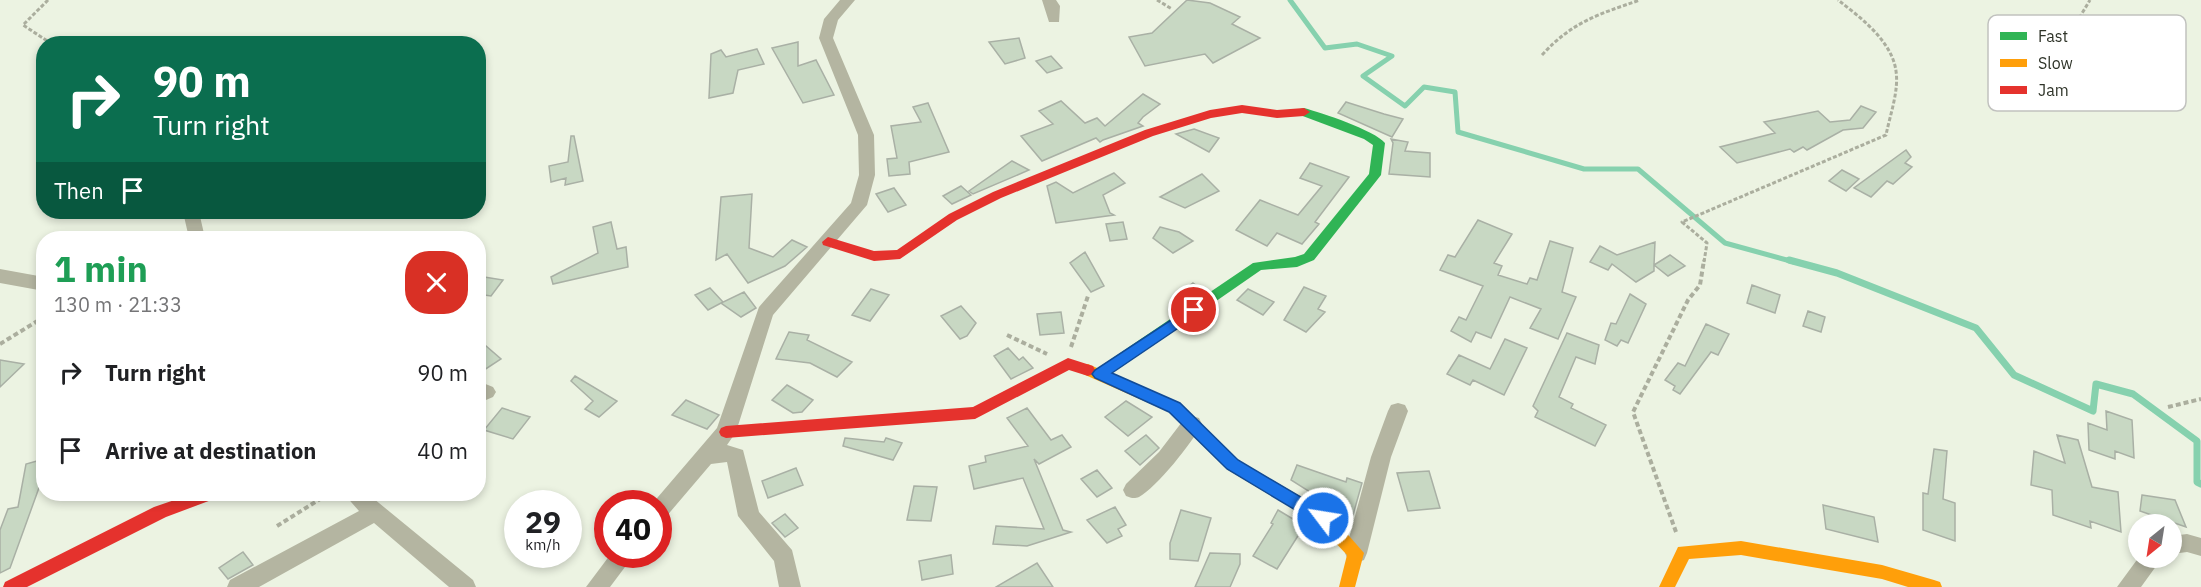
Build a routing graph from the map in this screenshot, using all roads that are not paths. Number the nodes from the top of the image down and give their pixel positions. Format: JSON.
{"nodes":[{"id":1,"x":848,"y":0,"type":"edge"},
{"id":2,"x":1049,"y":0,"type":"edge"},
{"id":3,"x":1054,"y":19,"type":"dead end"},
{"id":4,"x":828,"y":242,"type":"junction"},
{"id":5,"x":0,"y":276,"type":"edge"},
{"id":6,"x":36,"y":283,"type":"edge"},
{"id":7,"x":1100,"y":374,"type":"junction"},
{"id":8,"x":1398,"y":411,"type":"dead end"},
{"id":9,"x":1192,"y":424,"type":"junction"},
{"id":10,"x":726,"y":432,"type":"junction"},
{"id":11,"x":707,"y":456,"type":"junction"},
{"id":12,"x":1133,"y":490,"type":"dead end"},
{"id":13,"x":672,"y":496,"type":"edge"},
{"id":14,"x":190,"y":501,"type":"edge"},
{"id":15,"x":361,"y":501,"type":"edge"},
{"id":16,"x":374,"y":513,"type":"junction"},
{"id":17,"x":2182,"y":544,"type":"edge"},
{"id":18,"x":2201,"y":547,"type":"edge"},
{"id":19,"x":1356,"y":553,"type":"junction"},
{"id":20,"x":612,"y":568,"type":"edge"},
{"id":21,"x":2143,"y":568,"type":"edge"},
{"id":22,"x":11,"y":587,"type":"edge"},
{"id":23,"x":238,"y":587,"type":"edge"},
{"id":24,"x":465,"y":587,"type":"edge"},
{"id":25,"x":597,"y":587,"type":"edge"},
{"id":26,"x":790,"y":587,"type":"edge"},
{"id":27,"x":1347,"y":587,"type":"edge"},
{"id":28,"x":1667,"y":587,"type":"edge"},
{"id":29,"x":1934,"y":587,"type":"edge"},
{"id":30,"x":2128,"y":587,"type":"edge"}],
"edges":[{"from":1,"to":4,"type":"street"},
{"from":2,"to":3,"type":"street"},
{"from":4,"to":7,"type":"street"},
{"from":4,"to":10,"type":"street"},
{"from":5,"to":6,"type":"street"},
{"from":7,"to":9,"type":"street"},
{"from":7,"to":10,"type":"street"},
{"from":8,"to":19,"type":"street"},
{"from":9,"to":12,"type":"street"},
{"from":9,"to":19,"type":"street"},
{"from":10,"to":11,"type":"street"},
{"from":11,"to":13,"type":"street"},
{"from":11,"to":26,"type":"street"},
{"from":14,"to":22,"type":"street"},
{"from":15,"to":16,"type":"street"},
{"from":16,"to":23,"type":"street"},
{"from":16,"to":24,"type":"street"},
{"from":17,"to":18,"type":"street"},
{"from":19,"to":27,"type":"street"},
{"from":20,"to":25,"type":"street"},
{"from":21,"to":30,"type":"street"},
{"from":28,"to":29,"type":"street"}]}
